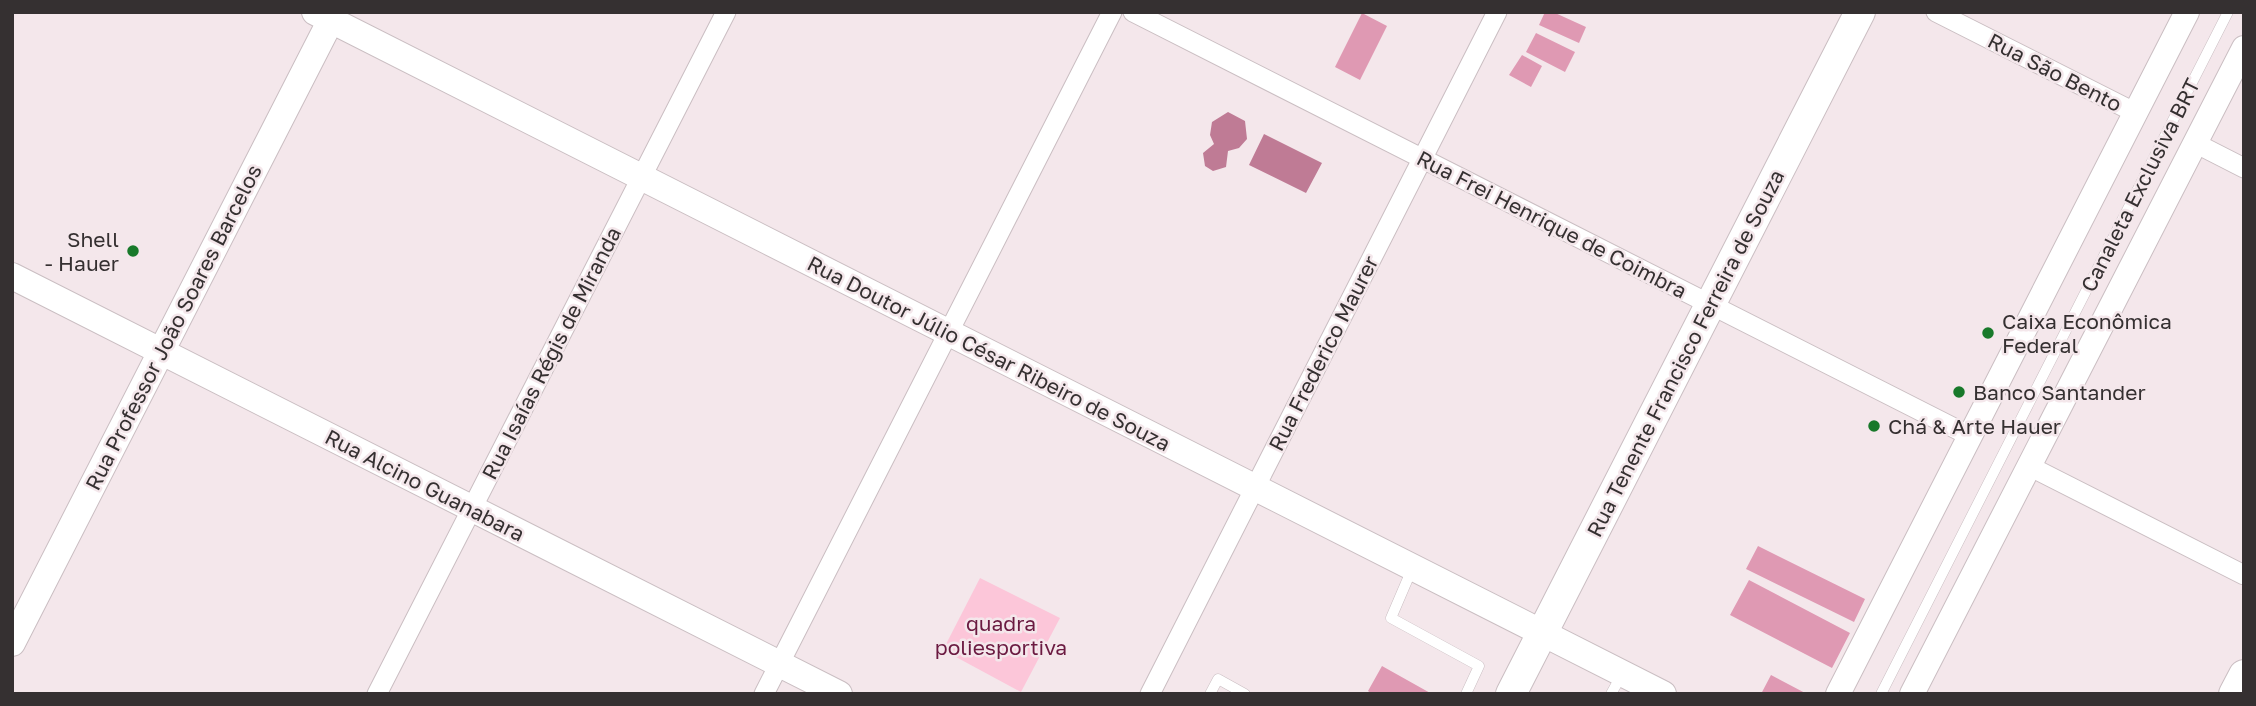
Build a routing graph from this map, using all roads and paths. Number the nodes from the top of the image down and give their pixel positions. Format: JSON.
{"nodes":[{"id":1,"x":726,"y":12,"type":"edge"},
{"id":2,"x":1112,"y":12,"type":"edge"},
{"id":3,"x":1133,"y":12,"type":"edge"},
{"id":4,"x":1497,"y":12,"type":"edge"},
{"id":5,"x":1860,"y":12,"type":"edge"},
{"id":6,"x":1936,"y":12,"type":"edge"},
{"id":7,"x":2188,"y":12,"type":"edge"},
{"id":8,"x":2228,"y":12,"type":"edge"},
{"id":9,"x":327,"y":15,"type":"edge"},
{"id":10,"x":2244,"y":48,"type":"edge"},
{"id":11,"x":2136,"y":113,"type":"junction"},
{"id":12,"x":2195,"y":143,"type":"junction"},
{"id":13,"x":1422,"y":158,"type":"junction"},
{"id":14,"x":2244,"y":167,"type":"edge"},
{"id":15,"x":641,"y":177,"type":"junction"},
{"id":16,"x":12,"y":276,"type":"edge"},
{"id":17,"x":1710,"y":305,"type":"junction"},
{"id":18,"x":949,"y":332,"type":"junction"},
{"id":19,"x":161,"y":351,"type":"junction"},
{"id":20,"x":1970,"y":436,"type":"junction"},
{"id":21,"x":2029,"y":466,"type":"junction"},
{"id":22,"x":1255,"y":487,"type":"junction"},
{"id":23,"x":472,"y":508,"type":"junction"},
{"id":24,"x":1413,"y":568,"type":"junction"},
{"id":25,"x":2244,"y":575,"type":"edge"},
{"id":26,"x":1542,"y":633,"type":"junction"},
{"id":27,"x":12,"y":643,"type":"edge"},
{"id":28,"x":779,"y":664,"type":"junction"},
{"id":29,"x":2244,"y":675,"type":"edge"},
{"id":30,"x":1636,"y":688,"type":"edge"},
{"id":31,"x":377,"y":694,"type":"edge"},
{"id":32,"x":764,"y":694,"type":"edge"},
{"id":33,"x":839,"y":694,"type":"edge"},
{"id":34,"x":1150,"y":694,"type":"edge"},
{"id":35,"x":1209,"y":694,"type":"edge"},
{"id":36,"x":1245,"y":694,"type":"edge"},
{"id":37,"x":1466,"y":694,"type":"edge"},
{"id":38,"x":1511,"y":694,"type":"edge"},
{"id":39,"x":1838,"y":694,"type":"edge"},
{"id":40,"x":1881,"y":694,"type":"edge"},
{"id":41,"x":1912,"y":694,"type":"edge"},
{"id":42,"x":2234,"y":694,"type":"edge"}],
"edges":[{"from":1,"to":15,"type":"street","name":"Rua Isaías Régis de Miranda"},
{"from":2,"to":18,"type":"street"},
{"from":3,"to":13,"type":"street","name":"Rua Frei Henrique de Coimbra"},
{"from":4,"to":13,"type":"street","name":"Rua Frederico Maurer"},
{"from":5,"to":17,"type":"main road","name":"Rua Tenente Francisco Ferreira de Souza"},
{"from":6,"to":11,"type":"street","name":"Rua São Bento"},
{"from":7,"to":11,"type":"street"},
{"from":8,"to":40,"type":"lane","name":"Canaleta Exclusiva BRT"},
{"from":9,"to":15,"type":"main road","name":"Rua Doutor Júlio César Ribeiro de Souza"},
{"from":9,"to":19,"type":"main road","name":"Rua Professor João Soares Barcelos"},
{"from":10,"to":12,"type":"street"},
{"from":11,"to":20,"type":"street"},
{"from":12,"to":14,"type":"street"},
{"from":12,"to":21,"type":"street"},
{"from":13,"to":17,"type":"street","name":"Rua Frei Henrique de Coimbra"},
{"from":13,"to":22,"type":"street","name":"Rua Frederico Maurer"},
{"from":15,"to":18,"type":"main road","name":"Rua Doutor Júlio César Ribeiro de Souza"},
{"from":15,"to":23,"type":"street","name":"Rua Isaías Régis de Miranda"},
{"from":16,"to":19,"type":"main road","name":"Rua Alcino Guanabara"},
{"from":17,"to":20,"type":"street","name":"Rua Frei Henrique de Coimbra"},
{"from":17,"to":26,"type":"main road","name":"Rua Tenente Francisco Ferreira de Souza"},
{"from":18,"to":22,"type":"main road","name":"Rua Doutor Júlio César Ribeiro de Souza"},
{"from":18,"to":28,"type":"street"},
{"from":19,"to":23,"type":"main road","name":"Rua Alcino Guanabara"},
{"from":19,"to":27,"type":"main road","name":"Rua Professor João Soares Barcelos"},
{"from":20,"to":39,"type":"street"},
{"from":21,"to":25,"type":"street"},
{"from":21,"to":41,"type":"street"},
{"from":22,"to":24,"type":"main road","name":"Rua Doutor Júlio César Ribeiro de Souza"},
{"from":22,"to":34,"type":"street","name":"Rua Frederico Maurer"},
{"from":23,"to":28,"type":"main road","name":"Rua Alcino Guanabara"},
{"from":23,"to":31,"type":"street","name":"Rua Isaías Régis de Miranda"},
{"from":24,"to":26,"type":"main road","name":"Rua Doutor Júlio César Ribeiro de Souza"},
{"from":24,"to":37,"type":"lane"},
{"from":26,"to":30,"type":"main road","name":"Rua Doutor Júlio César Ribeiro de Souza"},
{"from":26,"to":38,"type":"main road","name":"Rua Tenente Francisco Ferreira de Souza"},
{"from":28,"to":32,"type":"street"},
{"from":28,"to":33,"type":"main road","name":"Rua Alcino Guanabara"},
{"from":29,"to":42,"type":"main road"},
{"from":35,"to":36,"type":"lane"}]}
